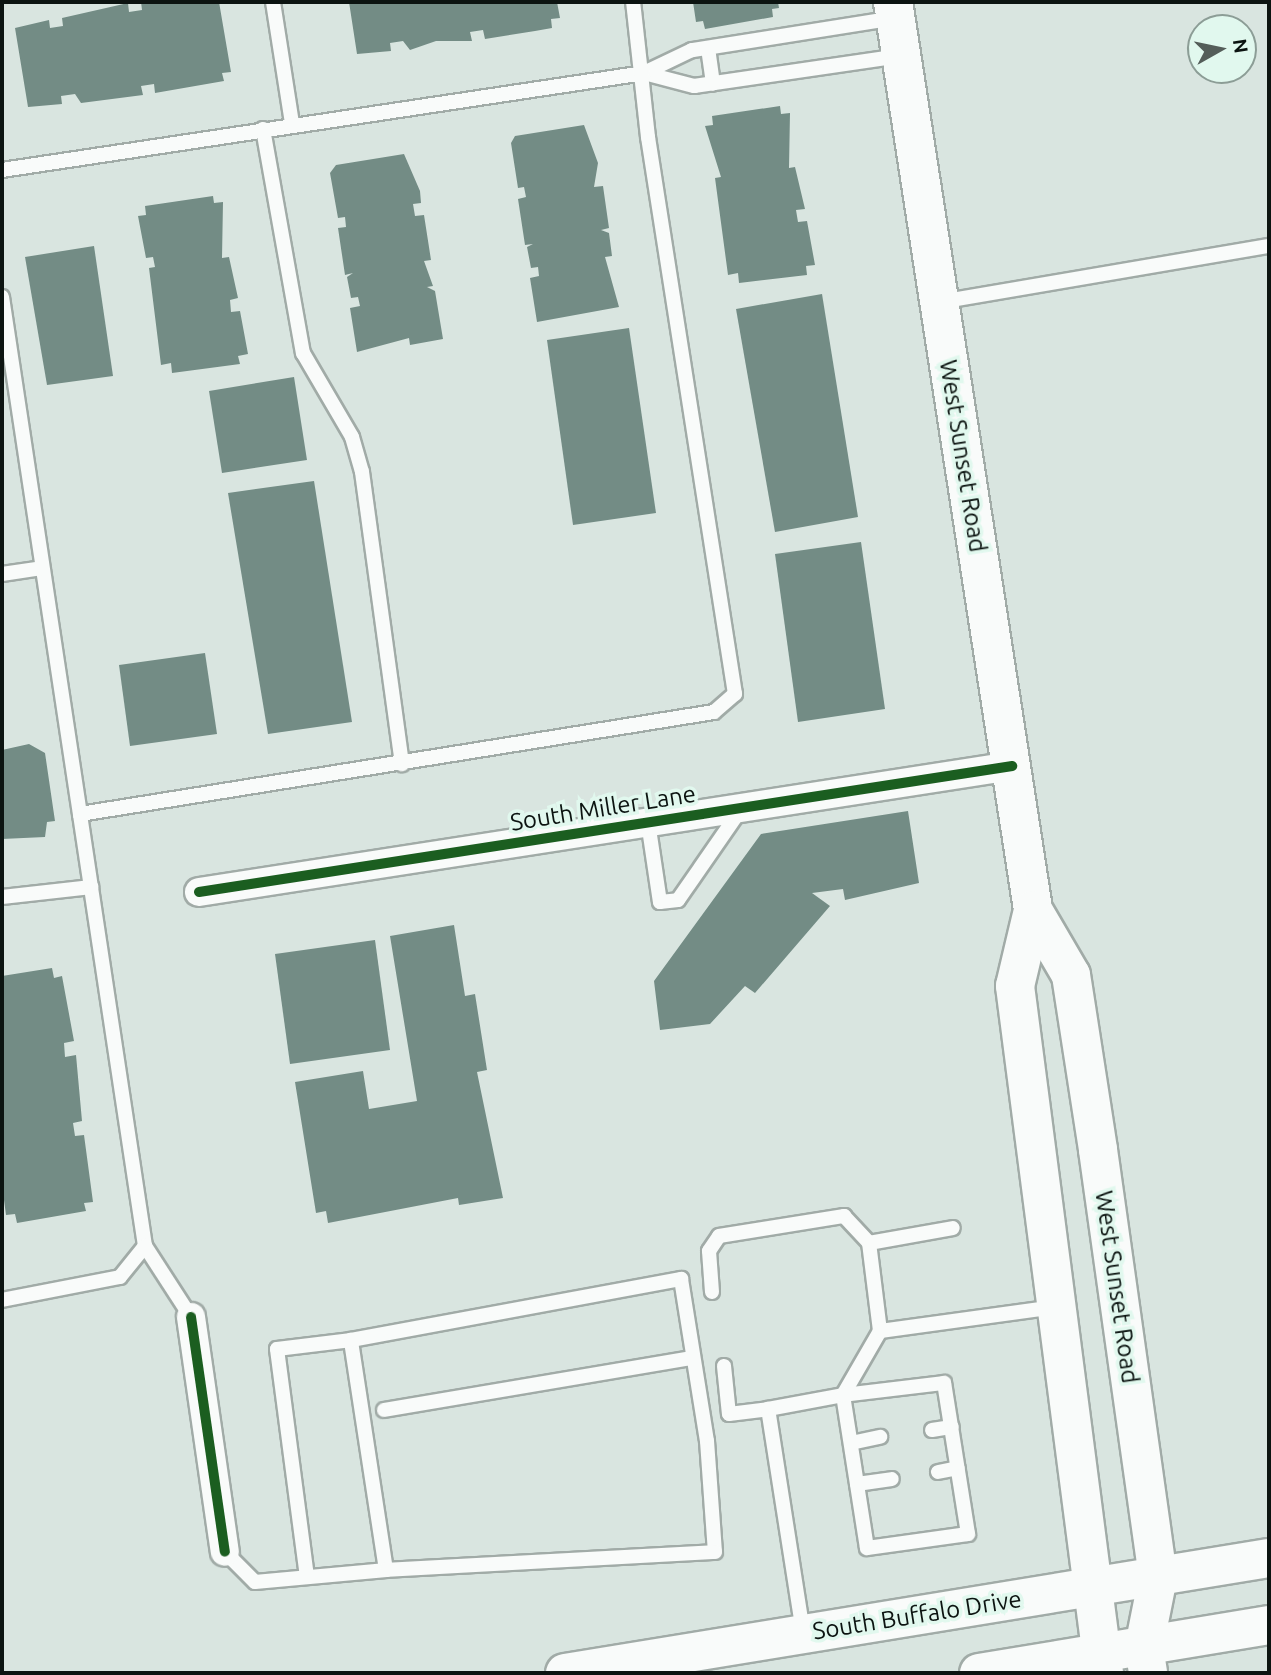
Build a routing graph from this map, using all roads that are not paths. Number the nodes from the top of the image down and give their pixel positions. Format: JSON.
{"nodes":[{"id":1,"x":273,"y":2,"type":"edge"},
{"id":2,"x":634,"y":2,"type":"edge"},
{"id":3,"x":894,"y":10,"type":"edge"},
{"id":4,"x":708,"y":48,"type":"junction"},
{"id":5,"x":901,"y":56,"type":"junction"},
{"id":6,"x":644,"y":73,"type":"junction"},
{"id":7,"x":713,"y":84,"type":"junction"},
{"id":8,"x":292,"y":124,"type":"junction"},
{"id":9,"x":264,"y":129,"type":"junction"},
{"id":10,"x":2,"y":170,"type":"edge"},
{"id":11,"x":1269,"y":247,"type":"edge"},
{"id":12,"x":2,"y":297,"type":"edge"},
{"id":13,"x":939,"y":302,"type":"junction"},
{"id":14,"x":42,"y":568,"type":"junction"},
{"id":15,"x":2,"y":574,"type":"edge"},
{"id":16,"x":402,"y":764,"type":"junction"},
{"id":17,"x":1012,"y":766,"type":"junction"},
{"id":18,"x":741,"y":808,"type":"junction"},
{"id":19,"x":80,"y":814,"type":"junction"},
{"id":20,"x":648,"y":822,"type":"junction"},
{"id":21,"x":91,"y":887,"type":"junction"},
{"id":22,"x":199,"y":891,"type":"dead end"},
{"id":23,"x":2,"y":897,"type":"edge"},
{"id":24,"x":1033,"y":910,"type":"junction"},
{"id":25,"x":953,"y":1228,"type":"dead end"},
{"id":26,"x":869,"y":1243,"type":"junction"},
{"id":27,"x":145,"y":1246,"type":"junction"},
{"id":28,"x":712,"y":1292,"type":"dead end"},
{"id":29,"x":2,"y":1300,"type":"edge"},
{"id":30,"x":1058,"y":1307,"type":"junction"},
{"id":31,"x":191,"y":1317,"type":"joint"},
{"id":32,"x":880,"y":1331,"type":"junction"},
{"id":33,"x":351,"y":1339,"type":"junction"},
{"id":34,"x":694,"y":1358,"type":"junction"},
{"id":35,"x":724,"y":1366,"type":"dead end"},
{"id":36,"x":843,"y":1395,"type":"junction"},
{"id":37,"x":768,"y":1409,"type":"junction"},
{"id":38,"x":384,"y":1410,"type":"dead end"},
{"id":39,"x":729,"y":1413,"type":"junction"},
{"id":40,"x":702,"y":1415,"type":"junction"},
{"id":41,"x":952,"y":1427,"type":"junction"},
{"id":42,"x":932,"y":1430,"type":"dead end"},
{"id":43,"x":880,"y":1437,"type":"dead end"},
{"id":44,"x":850,"y":1443,"type":"junction"},
{"id":45,"x":958,"y":1468,"type":"junction"},
{"id":46,"x":938,"y":1472,"type":"dead end"},
{"id":47,"x":892,"y":1479,"type":"dead end"},
{"id":48,"x":857,"y":1485,"type":"junction"},
{"id":49,"x":225,"y":1552,"type":"joint"},
{"id":50,"x":1269,"y":1558,"type":"edge"},
{"id":51,"x":386,"y":1570,"type":"junction"},
{"id":52,"x":307,"y":1577,"type":"junction"},
{"id":53,"x":1158,"y":1577,"type":"junction"},
{"id":54,"x":1090,"y":1586,"type":"junction"},
{"id":55,"x":1269,"y":1625,"type":"edge"},
{"id":56,"x":803,"y":1634,"type":"junction"},
{"id":57,"x":1146,"y":1660,"type":"edge"},
{"id":58,"x":1102,"y":1663,"type":"edge"},
{"id":59,"x":565,"y":1673,"type":"edge"},
{"id":60,"x":979,"y":1673,"type":"edge"}],
"edges":[{"from":1,"to":8,"type":"lane"},
{"from":2,"to":6,"type":"lane"},
{"from":3,"to":4,"type":"lane"},
{"from":3,"to":5,"type":"main road","name":"West Sunset Road"},
{"from":4,"to":6,"type":"lane"},
{"from":4,"to":7,"type":"lane"},
{"from":5,"to":7,"type":"lane"},
{"from":5,"to":13,"type":"main road","name":"West Sunset Road"},
{"from":6,"to":7,"type":"lane"},
{"from":6,"to":8,"type":"lane"},
{"from":6,"to":16,"type":"lane"},
{"from":8,"to":9,"type":"lane"},
{"from":9,"to":10,"type":"lane"},
{"from":9,"to":16,"type":"lane"},
{"from":11,"to":13,"type":"lane"},
{"from":12,"to":14,"type":"lane"},
{"from":13,"to":17,"type":"main road","name":"West Sunset Road"},
{"from":14,"to":15,"type":"lane"},
{"from":14,"to":19,"type":"lane"},
{"from":16,"to":19,"type":"lane"},
{"from":17,"to":18,"type":"street","name":"South Miller Lane"},
{"from":17,"to":24,"type":"main road","name":"West Sunset Road"},
{"from":18,"to":20,"type":"street","name":"South Miller Lane"},
{"from":18,"to":20,"type":"lane"},
{"from":19,"to":21,"type":"lane"},
{"from":20,"to":22,"type":"street","name":"South Miller Lane"},
{"from":21,"to":23,"type":"lane"},
{"from":21,"to":27,"type":"lane"},
{"from":24,"to":30,"type":"main road","name":"West Sunset Road"},
{"from":24,"to":53,"type":"main road","name":"West Sunset Road"},
{"from":25,"to":26,"type":"lane"},
{"from":26,"to":28,"type":"lane"},
{"from":26,"to":32,"type":"lane"},
{"from":27,"to":29,"type":"lane"},
{"from":27,"to":31,"type":"lane"},
{"from":30,"to":32,"type":"lane"},
{"from":30,"to":54,"type":"main road","name":"West Sunset Road"},
{"from":31,"to":49,"type":"street"},
{"from":32,"to":36,"type":"lane"},
{"from":33,"to":34,"type":"lane"},
{"from":33,"to":51,"type":"lane"},
{"from":33,"to":52,"type":"lane"},
{"from":34,"to":38,"type":"lane"},
{"from":34,"to":40,"type":"lane"},
{"from":35,"to":39,"type":"lane"},
{"from":36,"to":37,"type":"lane"},
{"from":36,"to":41,"type":"lane"},
{"from":36,"to":44,"type":"lane"},
{"from":37,"to":39,"type":"lane"},
{"from":37,"to":56,"type":"lane"},
{"from":39,"to":40,"type":"lane"},
{"from":40,"to":51,"type":"lane"},
{"from":41,"to":42,"type":"lane"},
{"from":41,"to":45,"type":"lane"},
{"from":43,"to":44,"type":"lane"},
{"from":44,"to":48,"type":"lane"},
{"from":45,"to":46,"type":"lane"},
{"from":45,"to":48,"type":"lane"},
{"from":47,"to":48,"type":"lane"},
{"from":49,"to":52,"type":"lane"},
{"from":50,"to":53,"type":"main road","name":"South Buffalo Drive"},
{"from":51,"to":52,"type":"lane"},
{"from":53,"to":54,"type":"main road","name":"South Buffalo Drive"},
{"from":53,"to":57,"type":"main road","name":"West Sunset Road"},
{"from":54,"to":56,"type":"main road","name":"South Buffalo Drive"},
{"from":54,"to":58,"type":"main road","name":"West Sunset Road"},
{"from":55,"to":57,"type":"main road"},
{"from":56,"to":59,"type":"main road","name":"South Buffalo Drive"},
{"from":57,"to":58,"type":"main road"},
{"from":58,"to":60,"type":"main road"}]}
